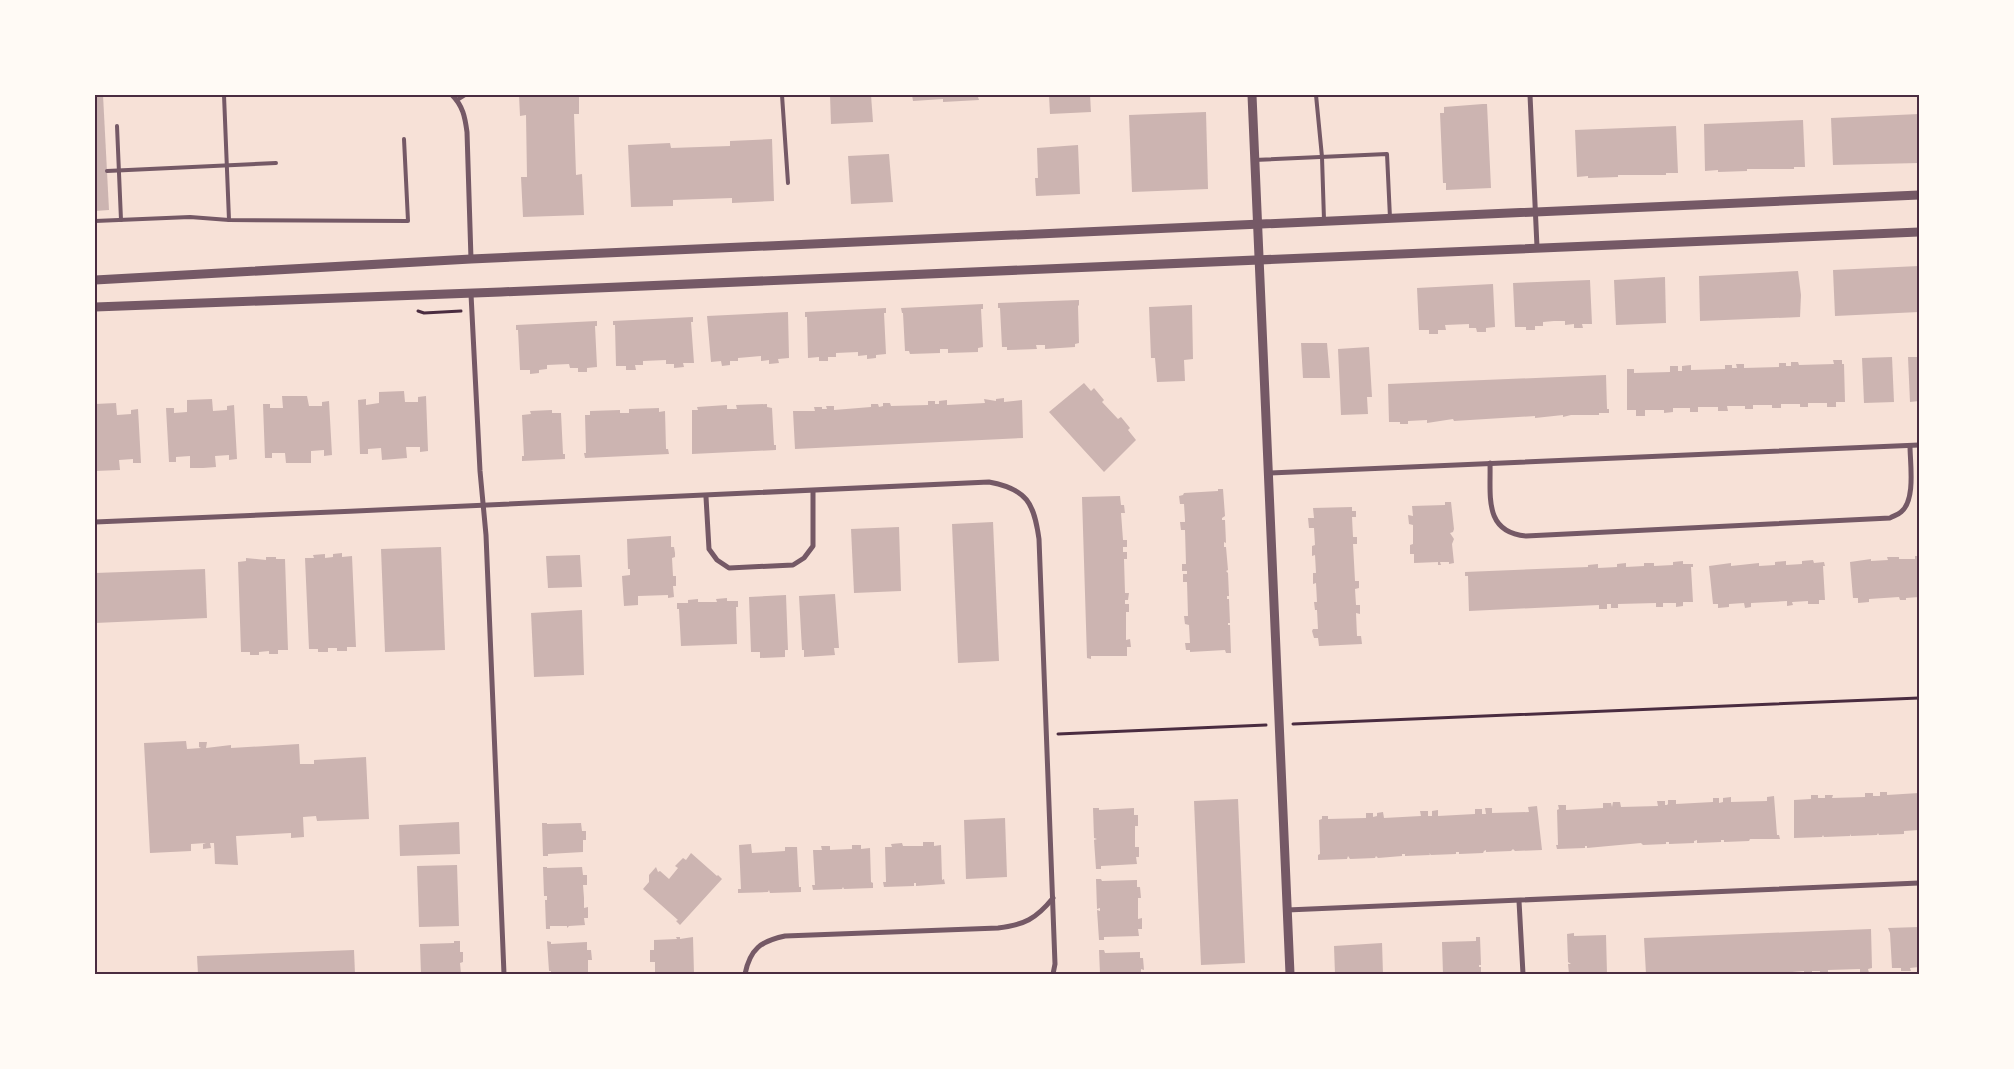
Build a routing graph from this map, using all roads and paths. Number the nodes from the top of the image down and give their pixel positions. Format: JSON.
{"nodes":[{"id":1,"x":224,"y":95,"type":"edge"},
{"id":2,"x":464,"y":95,"type":"edge"},
{"id":3,"x":782,"y":95,"type":"edge"},
{"id":4,"x":1252,"y":95,"type":"edge"},
{"id":5,"x":1316,"y":95,"type":"edge"},
{"id":6,"x":1530,"y":95,"type":"edge"},
{"id":7,"x":455,"y":97,"type":"edge"},
{"id":8,"x":117,"y":126,"type":"dead end"},
{"id":9,"x":404,"y":140,"type":"dead end"},
{"id":10,"x":1322,"y":157,"type":"junction"},
{"id":11,"x":1254,"y":160,"type":"junction"},
{"id":12,"x":276,"y":163,"type":"dead end"},
{"id":13,"x":227,"y":166,"type":"junction"},
{"id":14,"x":107,"y":171,"type":"dead end"},
{"id":15,"x":119,"y":171,"type":"junction"},
{"id":16,"x":788,"y":183,"type":"dead end"},
{"id":17,"x":1919,"y":196,"type":"edge"},
{"id":18,"x":1536,"y":212,"type":"junction"},
{"id":19,"x":1390,"y":218,"type":"junction"},
{"id":20,"x":121,"y":220,"type":"junction"},
{"id":21,"x":229,"y":220,"type":"junction"},
{"id":22,"x":95,"y":221,"type":"edge"},
{"id":23,"x":1324,"y":221,"type":"junction"},
{"id":24,"x":1257,"y":224,"type":"junction"},
{"id":25,"x":1919,"y":232,"type":"edge"},
{"id":26,"x":1537,"y":247,"type":"junction"},
{"id":27,"x":471,"y":259,"type":"junction"},
{"id":28,"x":1258,"y":260,"type":"junction"},
{"id":29,"x":95,"y":280,"type":"edge"},
{"id":30,"x":471,"y":294,"type":"junction"},
{"id":31,"x":95,"y":307,"type":"edge"},
{"id":32,"x":472,"y":311,"type":"junction"},
{"id":33,"x":424,"y":314,"type":"dead end"},
{"id":34,"x":1919,"y":445,"type":"edge"},
{"id":35,"x":1910,"y":446,"type":"junction"},
{"id":36,"x":1490,"y":463,"type":"junction"},
{"id":37,"x":1267,"y":473,"type":"junction"},
{"id":38,"x":813,"y":492,"type":"junction"},
{"id":39,"x":706,"y":497,"type":"junction"},
{"id":40,"x":483,"y":505,"type":"junction"},
{"id":41,"x":95,"y":522,"type":"edge"},
{"id":42,"x":1919,"y":698,"type":"edge"},
{"id":43,"x":1279,"y":724,"type":"junction"},
{"id":44,"x":1047,"y":734,"type":"junction"},
{"id":45,"x":1919,"y":883,"type":"edge"},
{"id":46,"x":1053,"y":898,"type":"junction"},
{"id":47,"x":1519,"y":901,"type":"junction"},
{"id":48,"x":1288,"y":910,"type":"junction"},
{"id":49,"x":504,"y":974,"type":"edge"},
{"id":50,"x":745,"y":974,"type":"edge"},
{"id":51,"x":1053,"y":974,"type":"edge"},
{"id":52,"x":1290,"y":974,"type":"edge"},
{"id":53,"x":1523,"y":974,"type":"edge"}],
"edges":[{"from":1,"to":13,"type":"lane"},
{"from":2,"to":7,"type":"lane"},
{"from":3,"to":16,"type":"lane"},
{"from":4,"to":11,"type":"street"},
{"from":5,"to":10,"type":"lane"},
{"from":6,"to":18,"type":"street"},
{"from":7,"to":27,"type":"street"},
{"from":8,"to":15,"type":"lane"},
{"from":9,"to":21,"type":"lane"},
{"from":10,"to":11,"type":"lane"},
{"from":10,"to":19,"type":"lane"},
{"from":10,"to":23,"type":"lane"},
{"from":11,"to":24,"type":"street"},
{"from":12,"to":13,"type":"lane"},
{"from":13,"to":15,"type":"lane"},
{"from":13,"to":21,"type":"lane"},
{"from":14,"to":15,"type":"lane"},
{"from":15,"to":20,"type":"lane"},
{"from":17,"to":18,"type":"street"},
{"from":18,"to":19,"type":"street"},
{"from":18,"to":26,"type":"street"},
{"from":19,"to":23,"type":"street"},
{"from":20,"to":21,"type":"lane"},
{"from":20,"to":22,"type":"lane"},
{"from":23,"to":24,"type":"street"},
{"from":24,"to":27,"type":"street"},
{"from":24,"to":28,"type":"street"},
{"from":25,"to":26,"type":"street"},
{"from":26,"to":28,"type":"street"},
{"from":27,"to":29,"type":"street"},
{"from":28,"to":30,"type":"street"},
{"from":28,"to":37,"type":"street"},
{"from":30,"to":31,"type":"street"},
{"from":30,"to":32,"type":"street"},
{"from":32,"to":33,"type":"path"},
{"from":32,"to":40,"type":"street"},
{"from":34,"to":35,"type":"street"},
{"from":35,"to":36,"type":"street"},
{"from":35,"to":36,"type":"street"},
{"from":36,"to":37,"type":"street"},
{"from":37,"to":43,"type":"street"},
{"from":38,"to":39,"type":"street"},
{"from":38,"to":39,"type":"street"},
{"from":38,"to":44,"type":"street"},
{"from":39,"to":40,"type":"street"},
{"from":40,"to":41,"type":"street"},
{"from":40,"to":49,"type":"street"},
{"from":42,"to":43,"type":"path"},
{"from":43,"to":44,"type":"path"},
{"from":43,"to":48,"type":"street"},
{"from":44,"to":46,"type":"street"},
{"from":45,"to":47,"type":"street"},
{"from":46,"to":50,"type":"street"},
{"from":46,"to":51,"type":"street"},
{"from":47,"to":48,"type":"street"},
{"from":47,"to":53,"type":"street"},
{"from":48,"to":52,"type":"street"}]}
